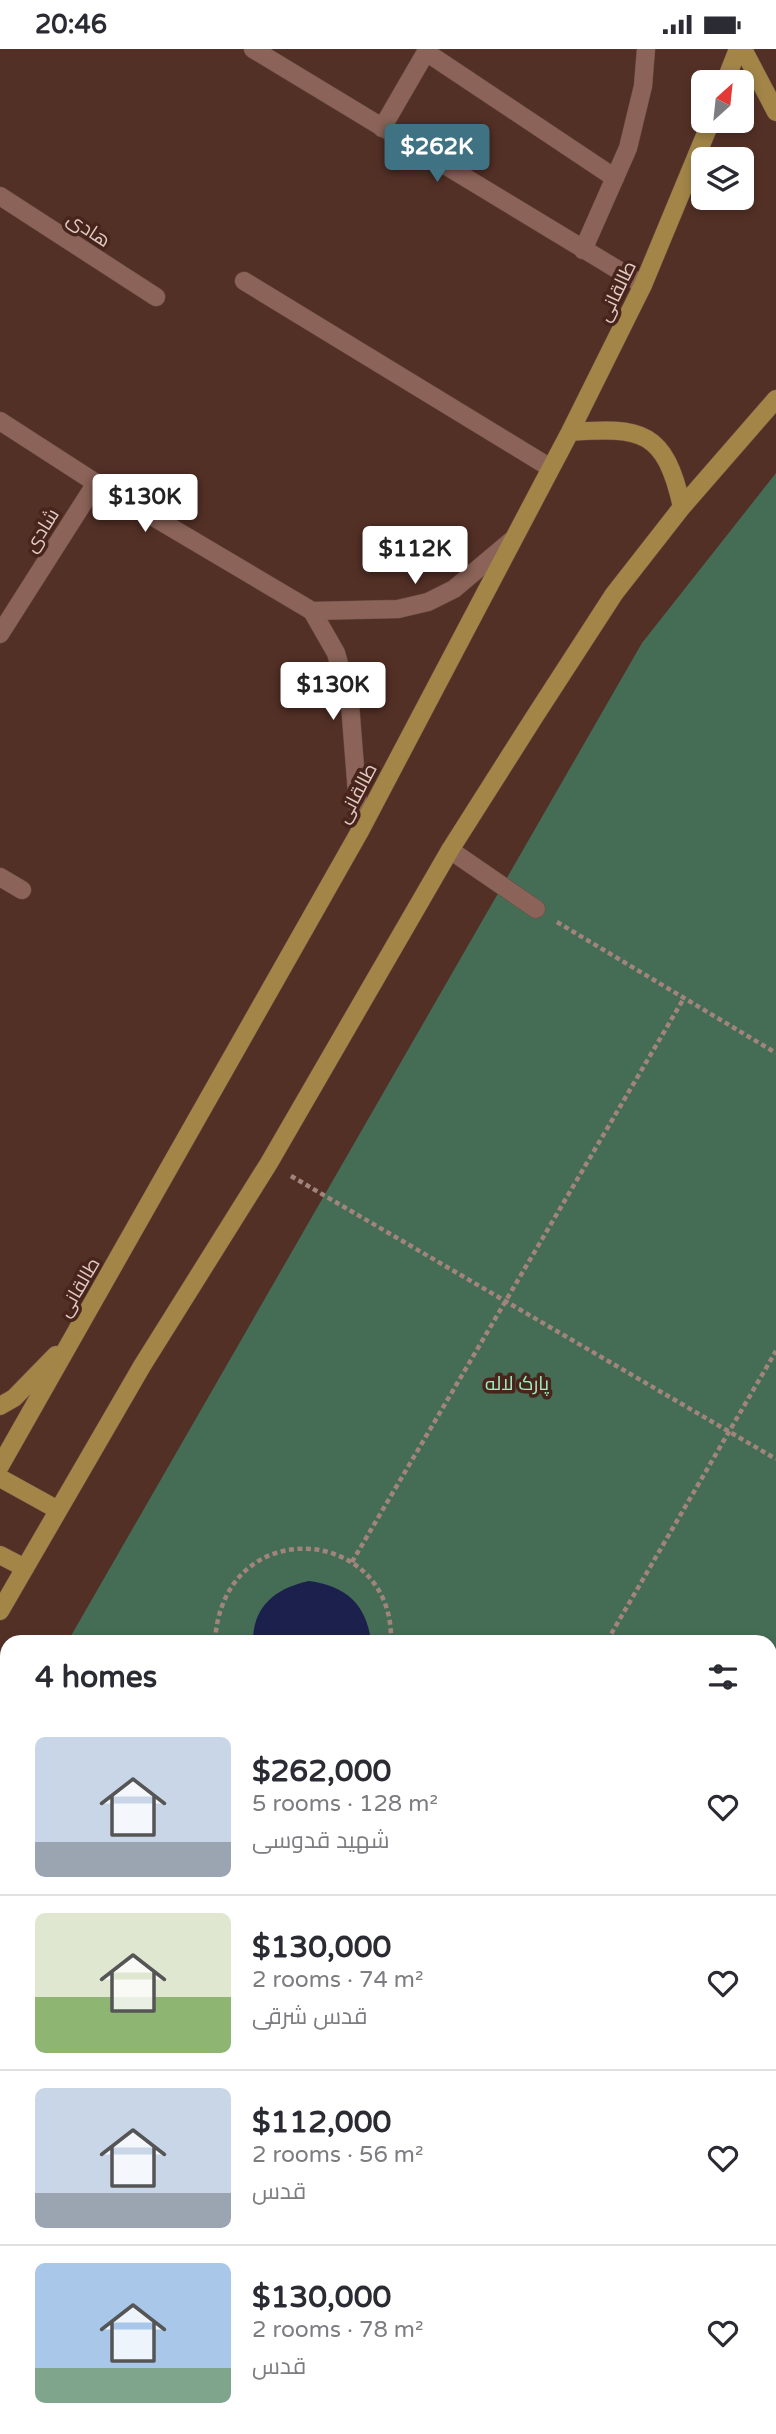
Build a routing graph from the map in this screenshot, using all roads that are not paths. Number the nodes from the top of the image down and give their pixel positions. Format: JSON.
{"nodes":[{"id":1,"x":253,"y":49,"type":"edge"},
{"id":2,"x":646,"y":49,"type":"edge"},
{"id":3,"x":740,"y":49,"type":"edge"},
{"id":4,"x":730,"y":70,"type":"edge"},
{"id":5,"x":776,"y":112,"type":"edge"},
{"id":6,"x":382,"y":128,"type":"junction"},
{"id":7,"x":706,"y":133,"type":"edge"},
{"id":8,"x":615,"y":178,"type":"junction"},
{"id":9,"x":0,"y":196,"type":"edge"},
{"id":10,"x":583,"y":250,"type":"junction"},
{"id":11,"x":244,"y":281,"type":"dead end"},
{"id":12,"x":643,"y":285,"type":"junction"},
{"id":13,"x":156,"y":297,"type":"dead end"},
{"id":14,"x":776,"y":398,"type":"edge"},
{"id":15,"x":0,"y":421,"type":"edge"},
{"id":16,"x":570,"y":432,"type":"junction"},
{"id":17,"x":549,"y":467,"type":"junction"},
{"id":18,"x":96,"y":483,"type":"junction"},
{"id":19,"x":682,"y":507,"type":"junction"},
{"id":20,"x":511,"y":541,"type":"junction"},
{"id":21,"x":312,"y":611,"type":"junction"},
{"id":22,"x":0,"y":634,"type":"edge"},
{"id":23,"x":360,"y":831,"type":"junction"},
{"id":24,"x":450,"y":850,"type":"junction"},
{"id":25,"x":0,"y":877,"type":"edge"},
{"id":26,"x":22,"y":890,"type":"dead end"},
{"id":27,"x":536,"y":909,"type":"road end"},
{"id":28,"x":73,"y":1337,"type":"junction"},
{"id":29,"x":0,"y":1406,"type":"edge"},
{"id":30,"x":0,"y":1466,"type":"edge"},
{"id":31,"x":0,"y":1478,"type":"edge"},
{"id":32,"x":58,"y":1510,"type":"junction"},
{"id":33,"x":0,"y":1555,"type":"edge"},
{"id":34,"x":25,"y":1568,"type":"junction"},
{"id":35,"x":0,"y":1611,"type":"edge"}],
"edges":[{"from":1,"to":6,"type":"street"},
{"from":2,"to":8,"type":"street"},
{"from":3,"to":4,"type":"main road"},
{"from":3,"to":5,"type":"main road"},
{"from":6,"to":8,"type":"street"},
{"from":6,"to":10,"type":"street"},
{"from":7,"to":12,"type":"main road","name":"طالقانی"},
{"from":8,"to":10,"type":"street"},
{"from":9,"to":13,"type":"street","name":"هادی"},
{"from":10,"to":12,"type":"street"},
{"from":11,"to":17,"type":"street"},
{"from":12,"to":16,"type":"main road","name":"طالقانی"},
{"from":14,"to":19,"type":"main road"},
{"from":15,"to":18,"type":"street"},
{"from":16,"to":17,"type":"main road","name":"طالقانی"},
{"from":16,"to":19,"type":"main road"},
{"from":17,"to":20,"type":"main road","name":"طالقانی"},
{"from":18,"to":21,"type":"street"},
{"from":18,"to":22,"type":"street","name":"شادی"},
{"from":19,"to":24,"type":"main road"},
{"from":20,"to":21,"type":"street"},
{"from":20,"to":23,"type":"main road","name":"طالقانی"},
{"from":21,"to":23,"type":"street"},
{"from":23,"to":28,"type":"main road","name":"طالقانی"},
{"from":24,"to":27,"type":"street"},
{"from":24,"to":32,"type":"main road"},
{"from":25,"to":26,"type":"street"},
{"from":28,"to":29,"type":"main road"},
{"from":28,"to":30,"type":"main road","name":"طالقانی"},
{"from":31,"to":32,"type":"main road"},
{"from":32,"to":34,"type":"main road"},
{"from":33,"to":34,"type":"main road"},
{"from":34,"to":35,"type":"main road"}]}
